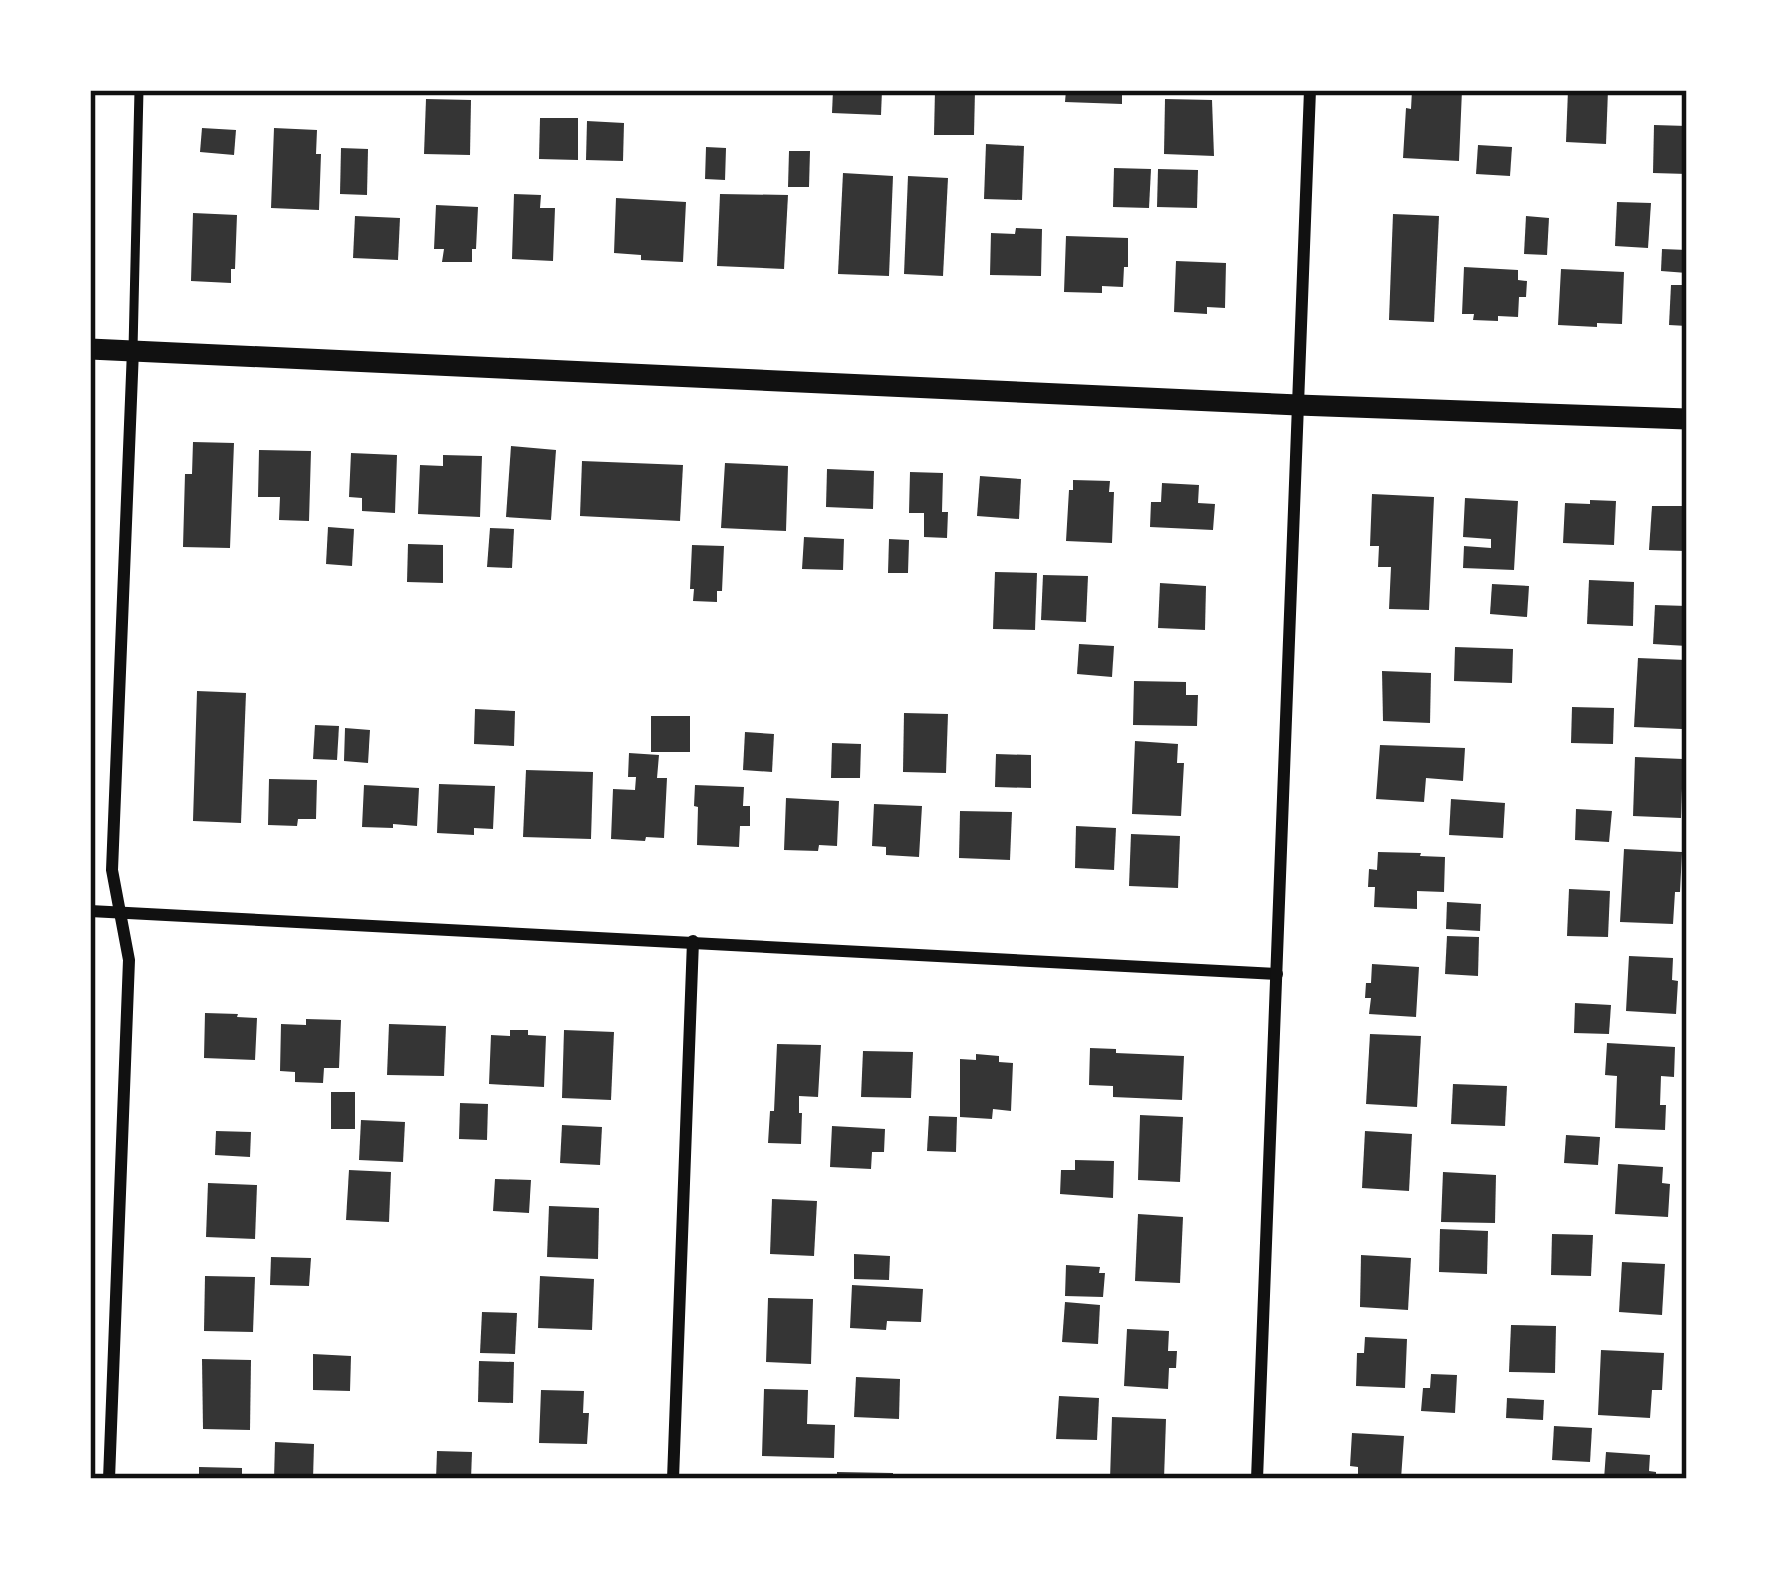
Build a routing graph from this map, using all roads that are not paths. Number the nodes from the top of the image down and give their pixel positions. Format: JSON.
{"nodes":[{"id":1,"x":139,"y":90,"type":"edge"},
{"id":2,"x":1310,"y":90,"type":"edge"},
{"id":3,"x":90,"y":349,"type":"edge"},
{"id":4,"x":133,"y":350,"type":"junction"},
{"id":5,"x":1298,"y":405,"type":"junction"},
{"id":6,"x":1687,"y":419,"type":"edge"},
{"id":7,"x":90,"y":910,"type":"edge"},
{"id":8,"x":120,"y":912,"type":"junction"},
{"id":9,"x":693,"y":941,"type":"junction"},
{"id":10,"x":1277,"y":974,"type":"junction"},
{"id":11,"x":109,"y":1479,"type":"edge"},
{"id":12,"x":673,"y":1479,"type":"edge"},
{"id":13,"x":1257,"y":1479,"type":"edge"}],
"edges":[{"from":1,"to":4,"type":"lane"},
{"from":2,"to":5,"type":"street"},
{"from":3,"to":4,"type":"street"},
{"from":4,"to":5,"type":"street"},
{"from":4,"to":8,"type":"street"},
{"from":5,"to":6,"type":"street"},
{"from":5,"to":10,"type":"street"},
{"from":7,"to":8,"type":"street"},
{"from":8,"to":9,"type":"street"},
{"from":8,"to":11,"type":"street"},
{"from":9,"to":10,"type":"street"},
{"from":9,"to":12,"type":"street"},
{"from":10,"to":13,"type":"street"}]}
